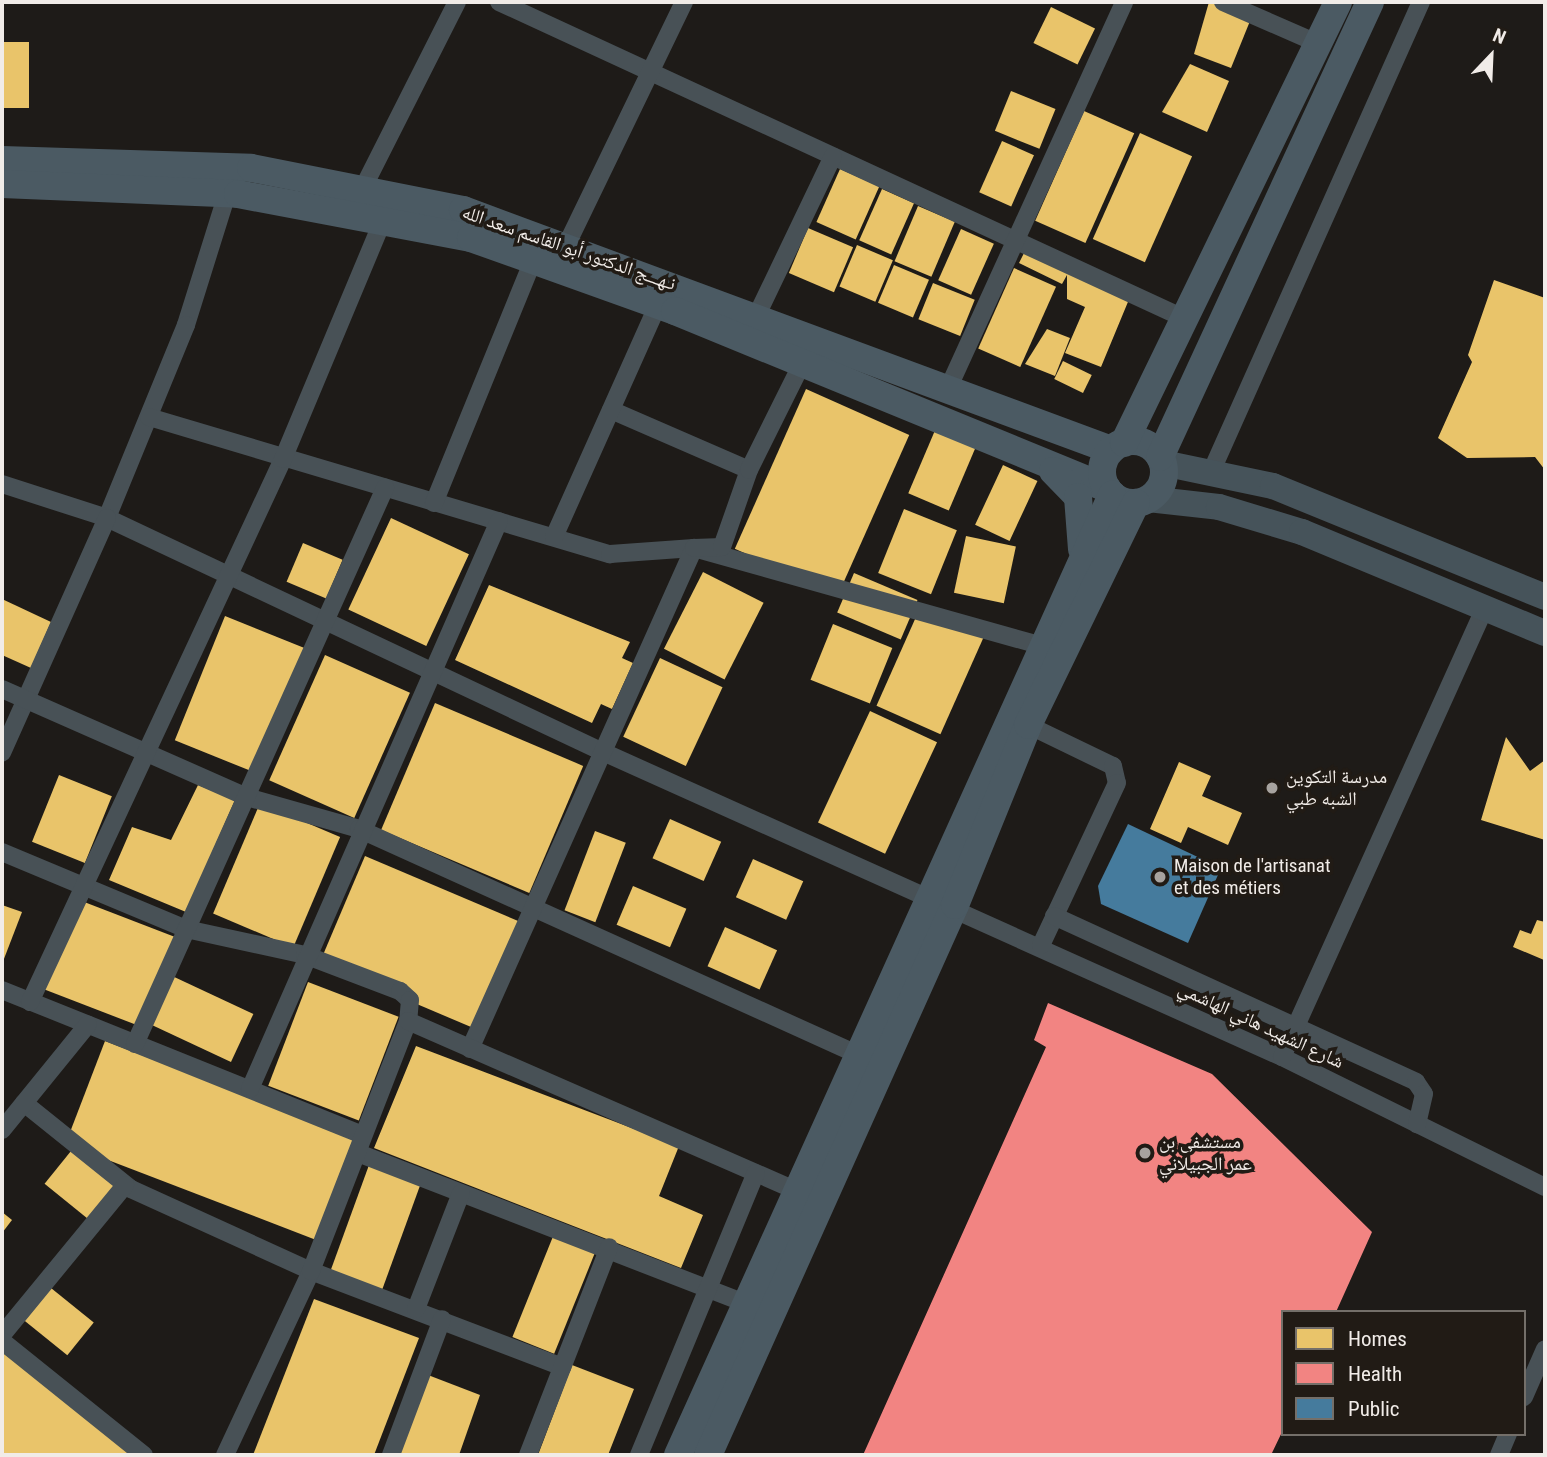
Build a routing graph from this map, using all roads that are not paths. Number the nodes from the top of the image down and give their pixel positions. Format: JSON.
{"nodes":[{"id":1,"x":457,"y":2,"type":"edge"},
{"id":2,"x":499,"y":2,"type":"edge"},
{"id":3,"x":684,"y":2,"type":"edge"},
{"id":4,"x":1124,"y":2,"type":"edge"},
{"id":5,"x":1223,"y":2,"type":"edge"},
{"id":6,"x":1338,"y":2,"type":"edge"},
{"id":7,"x":1370,"y":2,"type":"edge"},
{"id":8,"x":1422,"y":2,"type":"edge"},
{"id":9,"x":1319,"y":44,"type":"junction"},
{"id":10,"x":651,"y":73,"type":"junction"},
{"id":11,"x":833,"y":156,"type":"junction"},
{"id":12,"x":2,"y":160,"type":"edge"},
{"id":13,"x":2,"y":184,"type":"edge"},
{"id":14,"x":363,"y":188,"type":"junction"},
{"id":15,"x":227,"y":194,"type":"junction"},
{"id":16,"x":384,"y":217,"type":"junction"},
{"id":17,"x":1014,"y":240,"type":"junction"},
{"id":18,"x":567,"y":244,"type":"junction"},
{"id":19,"x":535,"y":256,"type":"junction"},
{"id":20,"x":658,"y":304,"type":"junction"},
{"id":21,"x":756,"y":317,"type":"junction"},
{"id":22,"x":1188,"y":320,"type":"junction"},
{"id":23,"x":802,"y":363,"type":"junction"},
{"id":24,"x":947,"y":391,"type":"junction"},
{"id":25,"x":611,"y":410,"type":"junction"},
{"id":26,"x":149,"y":417,"type":"junction"},
{"id":27,"x":1118,"y":447,"type":"junction"},
{"id":28,"x":283,"y":459,"type":"junction"},
{"id":29,"x":1162,"y":460,"type":"junction"},
{"id":30,"x":1043,"y":462,"type":"junction"},
{"id":31,"x":749,"y":470,"type":"junction"},
{"id":32,"x":1212,"y":470,"type":"junction"},
{"id":33,"x":2,"y":484,"type":"edge"},
{"id":34,"x":385,"y":488,"type":"junction"},
{"id":35,"x":1126,"y":496,"type":"junction"},
{"id":36,"x":434,"y":502,"type":"junction"},
{"id":37,"x":107,"y":519,"type":"junction"},
{"id":38,"x":499,"y":521,"type":"junction"},
{"id":39,"x":554,"y":537,"type":"junction"},
{"id":40,"x":694,"y":548,"type":"junction"},
{"id":41,"x":1082,"y":556,"type":"junction"},
{"id":42,"x":227,"y":574,"type":"junction"},
{"id":43,"x":1545,"y":597,"type":"edge"},
{"id":44,"x":1485,"y":607,"type":"junction"},
{"id":45,"x":328,"y":619,"type":"junction"},
{"id":46,"x":1545,"y":633,"type":"edge"},
{"id":47,"x":1042,"y":646,"type":"junction"},
{"id":48,"x":432,"y":671,"type":"junction"},
{"id":49,"x":2,"y":689,"type":"edge"},
{"id":50,"x":27,"y":700,"type":"junction"},
{"id":51,"x":1028,"y":725,"type":"junction"},
{"id":52,"x":603,"y":752,"type":"junction"},
{"id":53,"x":2,"y":753,"type":"edge"},
{"id":54,"x":143,"y":755,"type":"junction"},
{"id":55,"x":247,"y":797,"type":"junction"},
{"id":56,"x":359,"y":829,"type":"junction"},
{"id":57,"x":2,"y":852,"type":"edge"},
{"id":58,"x":80,"y":887,"type":"junction"},
{"id":59,"x":944,"y":900,"type":"junction"},
{"id":60,"x":539,"y":907,"type":"junction"},
{"id":61,"x":1054,"y":916,"type":"junction"},
{"id":62,"x":186,"y":929,"type":"junction"},
{"id":63,"x":1041,"y":945,"type":"junction"},
{"id":64,"x":305,"y":955,"type":"junction"},
{"id":65,"x":913,"y":966,"type":"junction"},
{"id":66,"x":2,"y":990,"type":"edge"},
{"id":67,"x":30,"y":1002,"type":"junction"},
{"id":68,"x":408,"y":1021,"type":"junction"},
{"id":69,"x":88,"y":1024,"type":"junction"},
{"id":70,"x":1297,"y":1031,"type":"junction"},
{"id":71,"x":135,"y":1044,"type":"junction"},
{"id":72,"x":470,"y":1049,"type":"junction"},
{"id":73,"x":860,"y":1056,"type":"junction"},
{"id":74,"x":1282,"y":1057,"type":"junction"},
{"id":75,"x":250,"y":1089,"type":"junction"},
{"id":76,"x":24,"y":1103,"type":"junction"},
{"id":77,"x":1417,"y":1124,"type":"junction"},
{"id":78,"x":2,"y":1130,"type":"edge"},
{"id":79,"x":363,"y":1135,"type":"junction"},
{"id":80,"x":358,"y":1153,"type":"junction"},
{"id":81,"x":756,"y":1173,"type":"junction"},
{"id":82,"x":125,"y":1185,"type":"junction"},
{"id":83,"x":1545,"y":1187,"type":"edge"},
{"id":84,"x":799,"y":1192,"type":"junction"},
{"id":85,"x":461,"y":1193,"type":"junction"},
{"id":86,"x":609,"y":1247,"type":"junction"},
{"id":87,"x":310,"y":1271,"type":"junction"},
{"id":88,"x":708,"y":1286,"type":"junction"},
{"id":89,"x":748,"y":1304,"type":"junction"},
{"id":90,"x":416,"y":1309,"type":"junction"},
{"id":91,"x":442,"y":1320,"type":"junction"},
{"id":92,"x":2,"y":1335,"type":"edge"},
{"id":93,"x":2,"y":1341,"type":"edge"},
{"id":94,"x":1545,"y":1349,"type":"edge"},
{"id":95,"x":562,"y":1367,"type":"junction"},
{"id":96,"x":1541,"y":1368,"type":"edge"},
{"id":97,"x":1526,"y":1394,"type":"edge"},
{"id":98,"x":1507,"y":1436,"type":"edge"},
{"id":99,"x":144,"y":1455,"type":"edge"},
{"id":100,"x":225,"y":1455,"type":"edge"},
{"id":101,"x":391,"y":1455,"type":"edge"},
{"id":102,"x":528,"y":1455,"type":"edge"},
{"id":103,"x":639,"y":1455,"type":"edge"},
{"id":104,"x":678,"y":1455,"type":"edge"},
{"id":105,"x":708,"y":1455,"type":"edge"},
{"id":106,"x":1499,"y":1455,"type":"edge"}],
"edges":[{"from":1,"to":14,"type":"street"},
{"from":2,"to":10,"type":"street"},
{"from":3,"to":10,"type":"street"},
{"from":4,"to":17,"type":"street"},
{"from":5,"to":9,"type":"street"},
{"from":6,"to":9,"type":"main road"},
{"from":7,"to":29,"type":"main road"},
{"from":8,"to":32,"type":"street"},
{"from":9,"to":22,"type":"main road"},
{"from":10,"to":11,"type":"street"},
{"from":10,"to":18,"type":"street"},
{"from":11,"to":17,"type":"street"},
{"from":11,"to":21,"type":"street"},
{"from":12,"to":14,"type":"main road","name":"نـهـــج الدكتور أبو القاسم سعد الله"},
{"from":13,"to":15,"type":"main road","name":"نـهـــج الدكتور أبو القاسم سعد الله"},
{"from":14,"to":18,"type":"main road","name":"نـهـــج الدكتور أبو القاسم سعد الله"},
{"from":15,"to":16,"type":"main road","name":"نـهـــج الدكتور أبو القاسم سعد الله"},
{"from":15,"to":26,"type":"street"},
{"from":16,"to":19,"type":"main road","name":"نـهـــج الدكتور أبو القاسم سعد الله"},
{"from":16,"to":28,"type":"street"},
{"from":17,"to":22,"type":"street"},
{"from":17,"to":24,"type":"street"},
{"from":18,"to":21,"type":"main road","name":"نـهـــج الدكتور أبو القاسم سعد الله"},
{"from":19,"to":20,"type":"main road","name":"نـهـــج الدكتور أبو القاسم سعد الله"},
{"from":19,"to":36,"type":"street"},
{"from":20,"to":23,"type":"main road","name":"نـهـــج الدكتور أبو القاسم سعد الله"},
{"from":20,"to":25,"type":"street"},
{"from":21,"to":24,"type":"main road","name":"نـهـــج الدكتور أبو القاسم سعد الله"},
{"from":22,"to":27,"type":"main road"},
{"from":23,"to":30,"type":"main road","name":"نـهـــج الدكتور أبو القاسم سعد الله"},
{"from":23,"to":31,"type":"street"},
{"from":24,"to":27,"type":"main road","name":"نـهـــج الدكتور أبو القاسم سعد الله"},
{"from":25,"to":31,"type":"street"},
{"from":25,"to":39,"type":"street"},
{"from":26,"to":28,"type":"street"},
{"from":26,"to":37,"type":"street"},
{"from":27,"to":29,"type":"main road"},
{"from":27,"to":35,"type":"main road"},
{"from":28,"to":34,"type":"street"},
{"from":28,"to":42,"type":"street"},
{"from":29,"to":32,"type":"main road"},
{"from":29,"to":35,"type":"main road"},
{"from":30,"to":35,"type":"main road","name":"نـهـــج الدكتور أبو القاسم سعد الله"},
{"from":30,"to":41,"type":"main road"},
{"from":31,"to":40,"type":"street"},
{"from":32,"to":43,"type":"main road"},
{"from":33,"to":37,"type":"street","name":"شارع الشهيد هاني الهاشمي"},
{"from":34,"to":36,"type":"street"},
{"from":34,"to":45,"type":"street"},
{"from":35,"to":41,"type":"main road"},
{"from":35,"to":44,"type":"main road"},
{"from":35,"to":51,"type":"main road"},
{"from":36,"to":38,"type":"street"},
{"from":37,"to":42,"type":"street","name":"شارع الشهيد هاني الهاشمي"},
{"from":37,"to":50,"type":"street"},
{"from":38,"to":39,"type":"street"},
{"from":38,"to":48,"type":"street"},
{"from":39,"to":40,"type":"street"},
{"from":40,"to":47,"type":"street"},
{"from":40,"to":52,"type":"street"},
{"from":41,"to":47,"type":"main road"},
{"from":42,"to":45,"type":"street","name":"شارع الشهيد هاني الهاشمي"},
{"from":42,"to":54,"type":"street"},
{"from":44,"to":46,"type":"main road"},
{"from":44,"to":70,"type":"street"},
{"from":45,"to":48,"type":"street","name":"شارع الشهيد هاني الهاشمي"},
{"from":45,"to":55,"type":"street"},
{"from":47,"to":59,"type":"main road"},
{"from":48,"to":52,"type":"street","name":"شارع الشهيد هاني الهاشمي"},
{"from":48,"to":56,"type":"street"},
{"from":49,"to":50,"type":"street"},
{"from":50,"to":53,"type":"street"},
{"from":50,"to":54,"type":"street"},
{"from":51,"to":59,"type":"main road"},
{"from":51,"to":61,"type":"street"},
{"from":52,"to":59,"type":"street","name":"شارع الشهيد هاني الهاشمي"},
{"from":52,"to":60,"type":"street"},
{"from":54,"to":55,"type":"street"},
{"from":54,"to":58,"type":"street"},
{"from":55,"to":56,"type":"street"},
{"from":55,"to":62,"type":"street"},
{"from":56,"to":60,"type":"street"},
{"from":56,"to":64,"type":"street"},
{"from":57,"to":58,"type":"street"},
{"from":58,"to":62,"type":"street"},
{"from":58,"to":67,"type":"street"},
{"from":59,"to":63,"type":"street","name":"شارع الشهيد هاني الهاشمي"},
{"from":59,"to":65,"type":"main road"},
{"from":60,"to":72,"type":"street"},
{"from":60,"to":73,"type":"street"},
{"from":61,"to":63,"type":"street"},
{"from":61,"to":70,"type":"street"},
{"from":62,"to":64,"type":"street"},
{"from":62,"to":71,"type":"street"},
{"from":63,"to":74,"type":"street","name":"شارع الشهيد هاني الهاشمي"},
{"from":64,"to":68,"type":"street"},
{"from":64,"to":75,"type":"street"},
{"from":65,"to":73,"type":"main road"},
{"from":65,"to":105,"type":"main road"},
{"from":66,"to":67,"type":"street"},
{"from":67,"to":69,"type":"street"},
{"from":68,"to":72,"type":"street"},
{"from":68,"to":79,"type":"street"},
{"from":69,"to":71,"type":"street"},
{"from":69,"to":76,"type":"street"},
{"from":70,"to":74,"type":"street"},
{"from":70,"to":77,"type":"street"},
{"from":71,"to":75,"type":"street"},
{"from":72,"to":81,"type":"street"},
{"from":73,"to":84,"type":"main road"},
{"from":74,"to":77,"type":"street","name":"شارع الشهيد هاني الهاشمي"},
{"from":75,"to":79,"type":"street"},
{"from":76,"to":78,"type":"street"},
{"from":76,"to":82,"type":"street"},
{"from":77,"to":83,"type":"street","name":"شارع الشهيد هاني الهاشمي"},
{"from":79,"to":80,"type":"street"},
{"from":80,"to":85,"type":"street"},
{"from":80,"to":87,"type":"street"},
{"from":81,"to":84,"type":"street"},
{"from":81,"to":88,"type":"street"},
{"from":82,"to":87,"type":"street"},
{"from":82,"to":92,"type":"street"},
{"from":84,"to":89,"type":"main road"},
{"from":85,"to":86,"type":"street"},
{"from":85,"to":90,"type":"street"},
{"from":86,"to":88,"type":"street"},
{"from":86,"to":95,"type":"street"},
{"from":87,"to":90,"type":"street"},
{"from":87,"to":100,"type":"street"},
{"from":88,"to":89,"type":"street"},
{"from":88,"to":103,"type":"street"},
{"from":89,"to":104,"type":"main road"},
{"from":90,"to":91,"type":"street"},
{"from":91,"to":95,"type":"street"},
{"from":91,"to":101,"type":"street"},
{"from":93,"to":99,"type":"street"},
{"from":94,"to":96,"type":"street"},
{"from":95,"to":102,"type":"street"},
{"from":96,"to":97,"type":"street"},
{"from":98,"to":106,"type":"street"}]}
